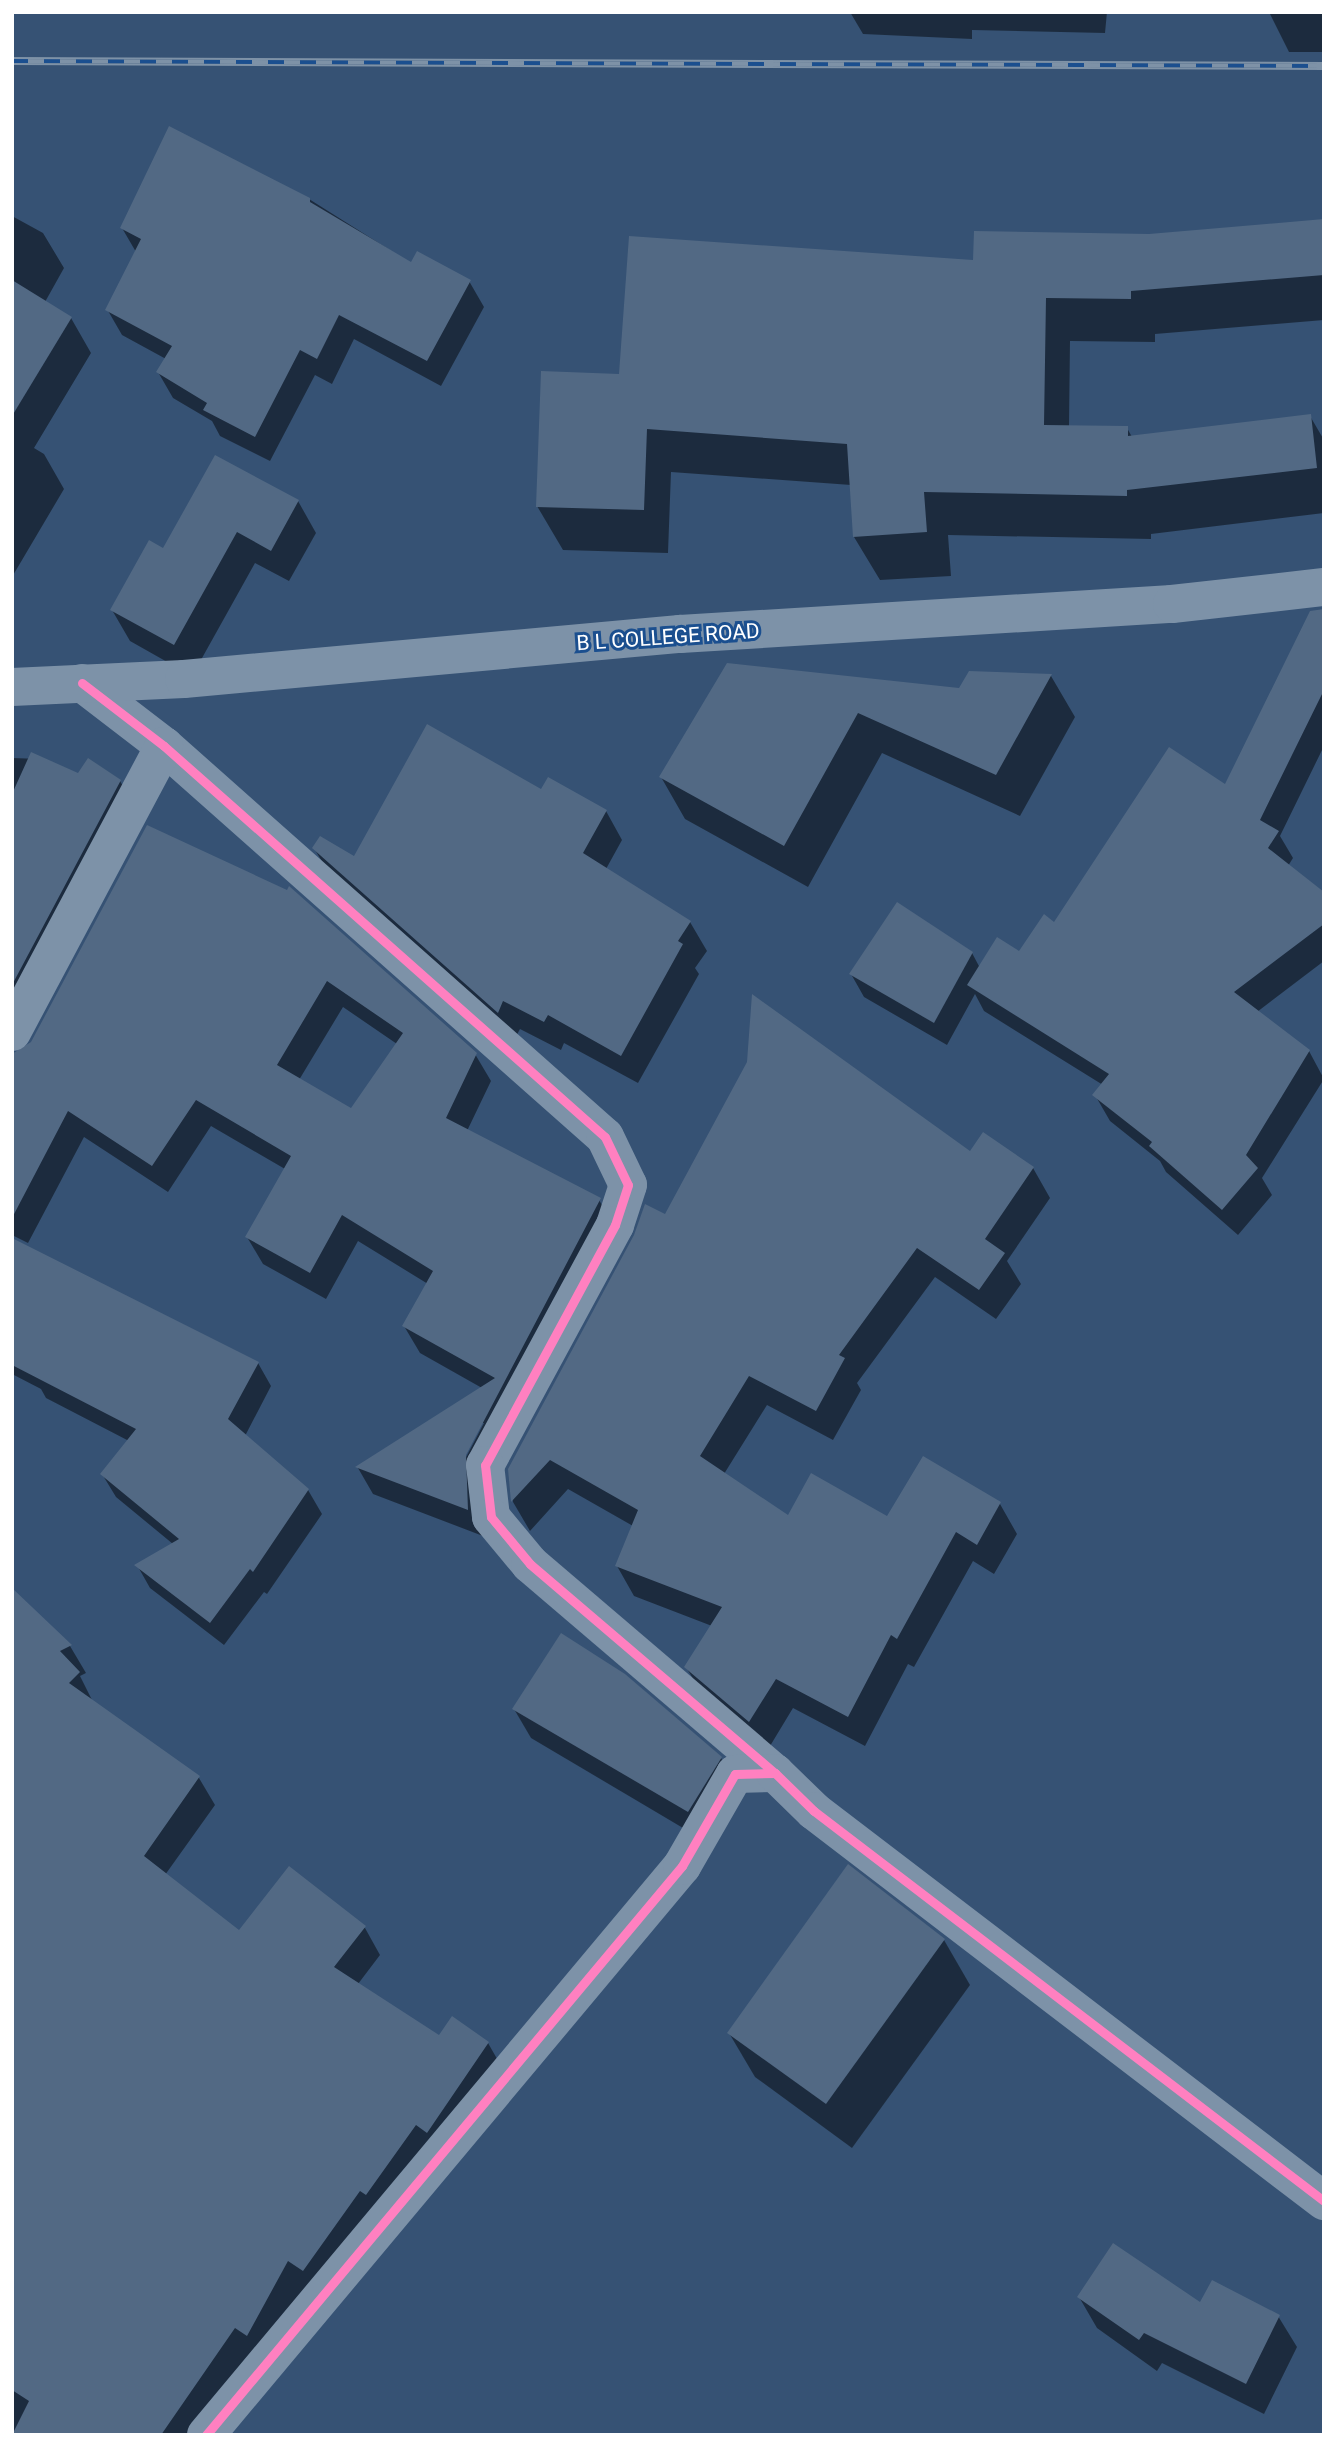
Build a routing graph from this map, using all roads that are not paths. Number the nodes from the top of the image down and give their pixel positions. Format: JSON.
{"nodes":[{"id":1,"x":1324,"y":587,"type":"edge"},
{"id":2,"x":82,"y":683,"type":"junction"},
{"id":3,"x":12,"y":687,"type":"edge"},
{"id":4,"x":164,"y":746,"type":"junction"},
{"id":5,"x":12,"y":1032,"type":"edge"},
{"id":6,"x":775,"y":1773,"type":"junction"},
{"id":7,"x":1324,"y":2201,"type":"edge"},
{"id":8,"x":206,"y":2435,"type":"edge"}],
"edges":[{"from":1,"to":2,"type":"street","name":"B L COLLEGE ROAD"},
{"from":2,"to":3,"type":"street","name":"B L COLLEGE ROAD"},
{"from":2,"to":4,"type":"street"},
{"from":4,"to":5,"type":"street"},
{"from":4,"to":6,"type":"street"},
{"from":6,"to":7,"type":"street"},
{"from":6,"to":8,"type":"street"}]}
